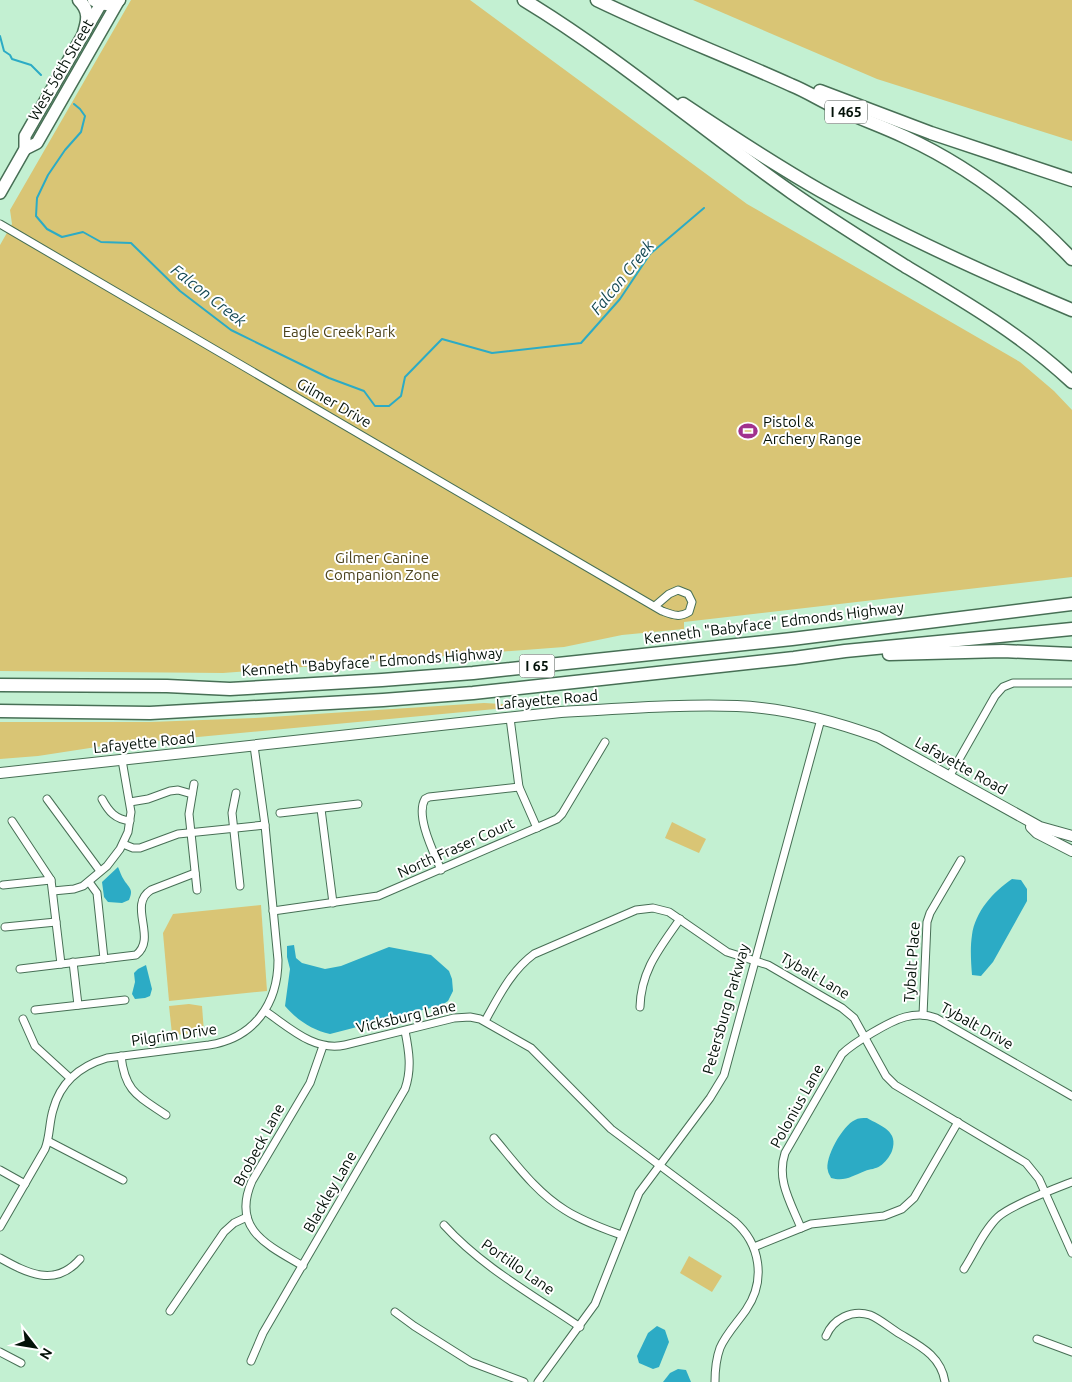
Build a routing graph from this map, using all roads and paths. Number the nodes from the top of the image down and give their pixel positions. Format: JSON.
{"nodes":[{"id":1,"x":80,"y":0,"type":"edge"},
{"id":2,"x":119,"y":0,"type":"edge"},
{"id":3,"x":524,"y":0,"type":"edge"},
{"id":4,"x":597,"y":0,"type":"edge"},
{"id":5,"x":99,"y":1,"type":"edge"},
{"id":6,"x":84,"y":34,"type":"junction"},
{"id":7,"x":597,"y":48,"type":"junction"},
{"id":8,"x":794,"y":86,"type":"junction"},
{"id":9,"x":25,"y":150,"type":"junction"},
{"id":10,"x":1072,"y":180,"type":"edge"},
{"id":11,"x":0,"y":193,"type":"edge"},
{"id":12,"x":0,"y":224,"type":"edge"},
{"id":13,"x":1072,"y":259,"type":"edge"},
{"id":14,"x":1072,"y":310,"type":"edge"},
{"id":15,"x":1072,"y":382,"type":"edge"},
{"id":16,"x":1072,"y":604,"type":"edge"},
{"id":17,"x":655,"y":606,"type":"junction"},
{"id":18,"x":1072,"y":629,"type":"edge"},
{"id":19,"x":1072,"y":654,"type":"edge"},
{"id":20,"x":794,"y":658,"type":"junction"},
{"id":21,"x":1072,"y":683,"type":"edge"},
{"id":22,"x":0,"y":684,"type":"edge"},
{"id":23,"x":0,"y":711,"type":"edge"},
{"id":24,"x":510,"y":718,"type":"junction"},
{"id":25,"x":821,"y":719,"type":"junction"},
{"id":26,"x":605,"y":742,"type":"dead end"},
{"id":27,"x":254,"y":746,"type":"junction"},
{"id":28,"x":122,"y":760,"type":"junction"},
{"id":29,"x":0,"y":773,"type":"edge"},
{"id":30,"x":949,"y":777,"type":"junction"},
{"id":31,"x":194,"y":784,"type":"dead end"},
{"id":32,"x":519,"y":787,"type":"junction"},
{"id":33,"x":236,"y":793,"type":"dead end"},
{"id":34,"x":192,"y":794,"type":"junction"},
{"id":35,"x":102,"y":799,"type":"dead end"},
{"id":36,"x":47,"y":800,"type":"dead end"},
{"id":37,"x":130,"y":802,"type":"junction"},
{"id":38,"x":358,"y":804,"type":"dead end"},
{"id":39,"x":321,"y":809,"type":"junction"},
{"id":40,"x":1013,"y":812,"type":"junction"},
{"id":41,"x":280,"y":813,"type":"dead end"},
{"id":42,"x":130,"y":820,"type":"junction"},
{"id":43,"x":12,"y":821,"type":"dead end"},
{"id":44,"x":265,"y":825,"type":"junction"},
{"id":45,"x":1040,"y":827,"type":"junction"},
{"id":46,"x":233,"y":828,"type":"junction"},
{"id":47,"x":537,"y":828,"type":"junction"},
{"id":48,"x":190,"y":832,"type":"junction"},
{"id":49,"x":1072,"y":836,"type":"edge"},
{"id":50,"x":123,"y":844,"type":"junction"},
{"id":51,"x":1072,"y":845,"type":"edge"},
{"id":52,"x":1072,"y":851,"type":"edge"},
{"id":53,"x":961,"y":860,"type":"dead end"},
{"id":54,"x":441,"y":870,"type":"junction"},
{"id":55,"x":100,"y":871,"type":"junction"},
{"id":56,"x":195,"y":873,"type":"junction"},
{"id":57,"x":51,"y":880,"type":"junction"},
{"id":58,"x":89,"y":882,"type":"junction"},
{"id":59,"x":3,"y":885,"type":"dead end"},
{"id":60,"x":240,"y":886,"type":"dead end"},
{"id":61,"x":197,"y":890,"type":"dead end"},
{"id":62,"x":53,"y":891,"type":"junction"},
{"id":63,"x":333,"y":903,"type":"junction"},
{"id":64,"x":273,"y":911,"type":"junction"},
{"id":65,"x":680,"y":919,"type":"junction"},
{"id":66,"x":56,"y":922,"type":"junction"},
{"id":67,"x":5,"y":927,"type":"dead end"},
{"id":68,"x":104,"y":959,"type":"junction"},
{"id":69,"x":755,"y":961,"type":"junction"},
{"id":70,"x":73,"y":962,"type":"junction"},
{"id":71,"x":61,"y":964,"type":"junction"},
{"id":72,"x":20,"y":969,"type":"dead end"},
{"id":73,"x":125,"y":1000,"type":"dead end"},
{"id":74,"x":78,"y":1005,"type":"junction"},
{"id":75,"x":640,"y":1007,"type":"dead end"},
{"id":76,"x":34,"y":1010,"type":"dead end"},
{"id":77,"x":265,"y":1011,"type":"junction"},
{"id":78,"x":923,"y":1015,"type":"junction"},
{"id":79,"x":22,"y":1019,"type":"dead end"},
{"id":80,"x":485,"y":1021,"type":"junction"},
{"id":81,"x":405,"y":1031,"type":"junction"},
{"id":82,"x":865,"y":1038,"type":"junction"},
{"id":83,"x":322,"y":1046,"type":"junction"},
{"id":84,"x":121,"y":1056,"type":"junction"},
{"id":85,"x":70,"y":1078,"type":"junction"},
{"id":86,"x":1072,"y":1096,"type":"edge"},
{"id":87,"x":166,"y":1115,"type":"dead end"},
{"id":88,"x":958,"y":1122,"type":"junction"},
{"id":89,"x":494,"y":1138,"type":"dead end"},
{"id":90,"x":48,"y":1141,"type":"junction"},
{"id":91,"x":660,"y":1166,"type":"junction"},
{"id":92,"x":0,"y":1170,"type":"edge"},
{"id":93,"x":123,"y":1180,"type":"dead end"},
{"id":94,"x":1072,"y":1182,"type":"edge"},
{"id":95,"x":25,"y":1184,"type":"junction"},
{"id":96,"x":1045,"y":1194,"type":"junction"},
{"id":97,"x":248,"y":1217,"type":"junction"},
{"id":98,"x":444,"y":1225,"type":"dead end"},
{"id":99,"x":0,"y":1227,"type":"edge"},
{"id":100,"x":801,"y":1228,"type":"junction"},
{"id":101,"x":622,"y":1235,"type":"junction"},
{"id":102,"x":754,"y":1247,"type":"junction"},
{"id":103,"x":1072,"y":1253,"type":"edge"},
{"id":104,"x":0,"y":1258,"type":"edge"},
{"id":105,"x":80,"y":1259,"type":"dead end"},
{"id":106,"x":303,"y":1266,"type":"junction"},
{"id":107,"x":964,"y":1269,"type":"dead end"},
{"id":108,"x":170,"y":1311,"type":"dead end"},
{"id":109,"x":395,"y":1312,"type":"dead end"},
{"id":110,"x":580,"y":1327,"type":"junction"},
{"id":111,"x":826,"y":1336,"type":"dead end"},
{"id":112,"x":1037,"y":1340,"type":"dead end"},
{"id":113,"x":0,"y":1352,"type":"edge"},
{"id":114,"x":1072,"y":1352,"type":"edge"},
{"id":115,"x":251,"y":1361,"type":"dead end"},
{"id":116,"x":21,"y":1363,"type":"dead end"},
{"id":117,"x":524,"y":1382,"type":"edge"},
{"id":118,"x":538,"y":1382,"type":"edge"},
{"id":119,"x":715,"y":1382,"type":"edge"},
{"id":120,"x":945,"y":1382,"type":"edge"}],
"edges":[{"from":1,"to":6,"type":"highway"},
{"from":2,"to":5,"type":"highway"},
{"from":2,"to":9,"type":"main road","name":"West 56th Street"},
{"from":3,"to":7,"type":"highway"},
{"from":4,"to":8,"type":"highway","number":"I 465"},
{"from":5,"to":6,"type":"main road","name":"West 56th Street"},
{"from":6,"to":9,"type":"main road","name":"West 56th Street"},
{"from":7,"to":14,"type":"highway"},
{"from":7,"to":15,"type":"highway"},
{"from":8,"to":10,"type":"highway"},
{"from":8,"to":13,"type":"highway","number":"I 465"},
{"from":9,"to":11,"type":"main road","name":"West 56th Street"},
{"from":12,"to":17,"type":"street","name":"Gilmer Drive"},
{"from":16,"to":22,"type":"highway","name":"Kenneth \"Babyface\" Edmonds Highway","number":"I 65"},
{"from":17,"to":17,"type":"street","name":"Gilmer Drive"},
{"from":18,"to":20,"type":"highway","number":"I 65"},
{"from":19,"to":20,"type":"highway"},
{"from":20,"to":23,"type":"highway","number":"I 65"},
{"from":21,"to":30,"type":"street"},
{"from":24,"to":25,"type":"main road","name":"Lafayette Road"},
{"from":24,"to":27,"type":"main road","name":"Lafayette Road"},
{"from":24,"to":32,"type":"street"},
{"from":25,"to":30,"type":"main road","name":"Lafayette Road"},
{"from":25,"to":69,"type":"street","name":"Petersburg Parkway"},
{"from":26,"to":47,"type":"street","name":"North Fraser Court"},
{"from":27,"to":28,"type":"main road","name":"Lafayette Road"},
{"from":27,"to":44,"type":"street","name":"Pilgrim Drive"},
{"from":28,"to":29,"type":"main road","name":"Lafayette Road"},
{"from":28,"to":37,"type":"street"},
{"from":30,"to":40,"type":"main road","name":"Lafayette Road"},
{"from":31,"to":34,"type":"street"},
{"from":32,"to":47,"type":"street"},
{"from":32,"to":54,"type":"street"},
{"from":33,"to":46,"type":"street"},
{"from":34,"to":37,"type":"street"},
{"from":34,"to":48,"type":"street"},
{"from":35,"to":42,"type":"street"},
{"from":36,"to":55,"type":"street"},
{"from":37,"to":42,"type":"street"},
{"from":38,"to":39,"type":"street"},
{"from":39,"to":41,"type":"street"},
{"from":39,"to":63,"type":"street"},
{"from":40,"to":45,"type":"main road","name":"Lafayette Road"},
{"from":40,"to":52,"type":"main road"},
{"from":42,"to":50,"type":"street"},
{"from":43,"to":57,"type":"street"},
{"from":44,"to":46,"type":"street"},
{"from":44,"to":64,"type":"street","name":"Pilgrim Drive"},
{"from":45,"to":49,"type":"main road","name":"Lafayette Road"},
{"from":45,"to":51,"type":"main road"},
{"from":46,"to":48,"type":"street"},
{"from":46,"to":60,"type":"street"},
{"from":47,"to":54,"type":"street","name":"North Fraser Court"},
{"from":48,"to":50,"type":"street"},
{"from":48,"to":56,"type":"street"},
{"from":50,"to":55,"type":"street"},
{"from":53,"to":78,"type":"street","name":"Tybalt Place"},
{"from":54,"to":63,"type":"street","name":"North Fraser Court"},
{"from":55,"to":58,"type":"street"},
{"from":56,"to":61,"type":"street"},
{"from":56,"to":68,"type":"street"},
{"from":57,"to":59,"type":"street"},
{"from":57,"to":62,"type":"street"},
{"from":58,"to":62,"type":"street"},
{"from":58,"to":68,"type":"street"},
{"from":62,"to":66,"type":"street"},
{"from":63,"to":64,"type":"street","name":"North Fraser Court"},
{"from":64,"to":77,"type":"street","name":"Pilgrim Drive"},
{"from":65,"to":69,"type":"street","name":"Tybalt Lane"},
{"from":65,"to":75,"type":"street"},
{"from":65,"to":80,"type":"street","name":"Tybalt Lane"},
{"from":66,"to":67,"type":"street"},
{"from":66,"to":71,"type":"street"},
{"from":68,"to":70,"type":"street"},
{"from":69,"to":82,"type":"street","name":"Tybalt Lane"},
{"from":69,"to":91,"type":"street","name":"Petersburg Parkway"},
{"from":70,"to":71,"type":"street"},
{"from":70,"to":74,"type":"street"},
{"from":71,"to":72,"type":"street"},
{"from":73,"to":74,"type":"street"},
{"from":74,"to":76,"type":"street"},
{"from":77,"to":83,"type":"street","name":"Vicksburg Lane"},
{"from":77,"to":84,"type":"street","name":"Pilgrim Drive"},
{"from":78,"to":82,"type":"street","name":"Tybalt Drive"},
{"from":78,"to":86,"type":"street","name":"Tybalt Drive"},
{"from":79,"to":85,"type":"street"},
{"from":80,"to":81,"type":"street","name":"Vicksburg Lane"},
{"from":80,"to":91,"type":"street","name":"Vicksburg Lane"},
{"from":81,"to":83,"type":"street","name":"Vicksburg Lane"},
{"from":81,"to":106,"type":"street","name":"Blackley Lane"},
{"from":82,"to":88,"type":"street","name":"Tybalt Lane"},
{"from":82,"to":100,"type":"street","name":"Polonius Lane"},
{"from":83,"to":97,"type":"street","name":"Brobeck Lane"},
{"from":84,"to":85,"type":"street","name":"Pilgrim Drive"},
{"from":84,"to":87,"type":"street"},
{"from":85,"to":90,"type":"street","name":"Pilgrim Drive"},
{"from":88,"to":96,"type":"street","name":"Tybalt Lane"},
{"from":88,"to":100,"type":"street"},
{"from":89,"to":101,"type":"street"},
{"from":90,"to":93,"type":"street"},
{"from":90,"to":95,"type":"street","name":"Pilgrim Drive"},
{"from":91,"to":101,"type":"street","name":"Petersburg Parkway"},
{"from":91,"to":102,"type":"street","name":"Vicksburg Lane"},
{"from":92,"to":95,"type":"street"},
{"from":94,"to":96,"type":"street"},
{"from":95,"to":99,"type":"street","name":"Pilgrim Drive"},
{"from":96,"to":103,"type":"street","name":"Tybalt Lane"},
{"from":96,"to":107,"type":"street"},
{"from":97,"to":106,"type":"street","name":"Brobeck Lane"},
{"from":97,"to":108,"type":"street"},
{"from":98,"to":110,"type":"street","name":"Portillo Lane"},
{"from":100,"to":102,"type":"street"},
{"from":101,"to":110,"type":"street","name":"Petersburg Parkway"},
{"from":102,"to":119,"type":"street"},
{"from":104,"to":105,"type":"street"},
{"from":106,"to":115,"type":"street","name":"Blackley Lane"},
{"from":109,"to":117,"type":"street"},
{"from":110,"to":118,"type":"street","name":"Petersburg Parkway"},
{"from":111,"to":120,"type":"street"},
{"from":112,"to":114,"type":"street"},
{"from":113,"to":116,"type":"street"}]}
